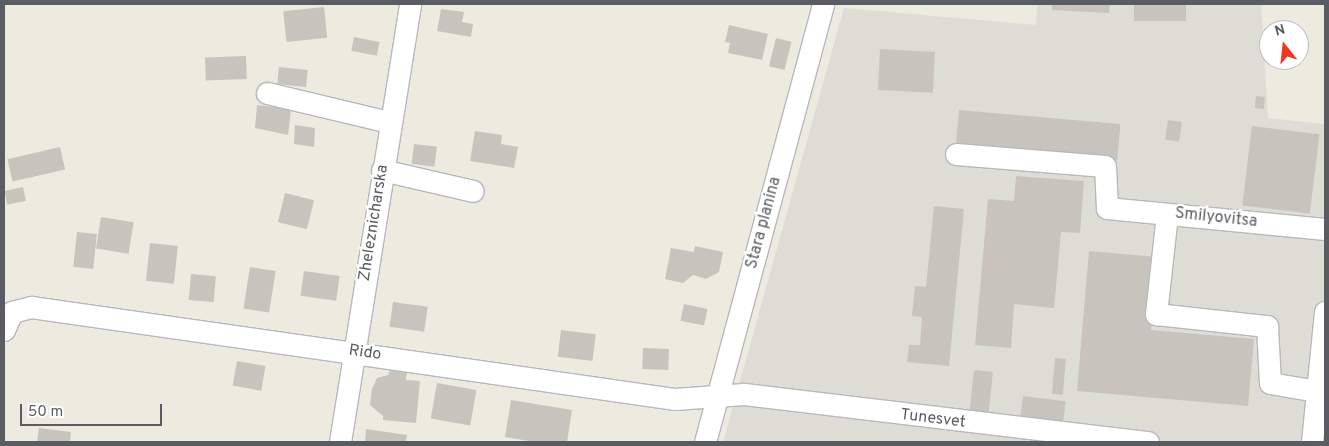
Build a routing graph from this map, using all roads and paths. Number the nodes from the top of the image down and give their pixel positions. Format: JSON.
{"nodes":[{"id":1,"x":410,"y":4,"type":"edge"},
{"id":2,"x":823,"y":4,"type":"edge"},
{"id":3,"x":267,"y":94,"type":"dead end"},
{"id":4,"x":389,"y":122,"type":"junction"},
{"id":5,"x":956,"y":154,"type":"dead end"},
{"id":6,"x":382,"y":170,"type":"junction"},
{"id":7,"x":473,"y":191,"type":"dead end"},
{"id":8,"x":1167,"y":214,"type":"junction"},
{"id":9,"x":1325,"y":229,"type":"edge"},
{"id":10,"x":1325,"y":312,"type":"edge"},
{"id":11,"x":8,"y":321,"type":"edge"},
{"id":12,"x":355,"y":352,"type":"junction"},
{"id":13,"x":1317,"y":391,"type":"junction"},
{"id":14,"x":717,"y":397,"type":"junction"},
{"id":15,"x":340,"y":442,"type":"edge"},
{"id":16,"x":705,"y":442,"type":"edge"},
{"id":17,"x":1148,"y":442,"type":"edge"},
{"id":18,"x":1312,"y":442,"type":"edge"}],
"edges":[{"from":1,"to":4,"type":"street","name":"Zheleznicharska"},
{"from":2,"to":14,"type":"street","name":"Stara planina"},
{"from":3,"to":4,"type":"street"},
{"from":4,"to":6,"type":"street","name":"Zheleznicharska"},
{"from":5,"to":8,"type":"street","name":"Smilyovitsa"},
{"from":6,"to":7,"type":"street"},
{"from":6,"to":12,"type":"street","name":"Zheleznicharska"},
{"from":8,"to":9,"type":"street","name":"Smilyovitsa"},
{"from":8,"to":13,"type":"street"},
{"from":10,"to":13,"type":"street"},
{"from":11,"to":12,"type":"street","name":"Rido"},
{"from":12,"to":14,"type":"street","name":"Rido"},
{"from":12,"to":15,"type":"street","name":"Zheleznicharska"},
{"from":13,"to":18,"type":"street"},
{"from":14,"to":16,"type":"street","name":"Stara planina"},
{"from":14,"to":17,"type":"street","name":"Tunesvet"}]}
